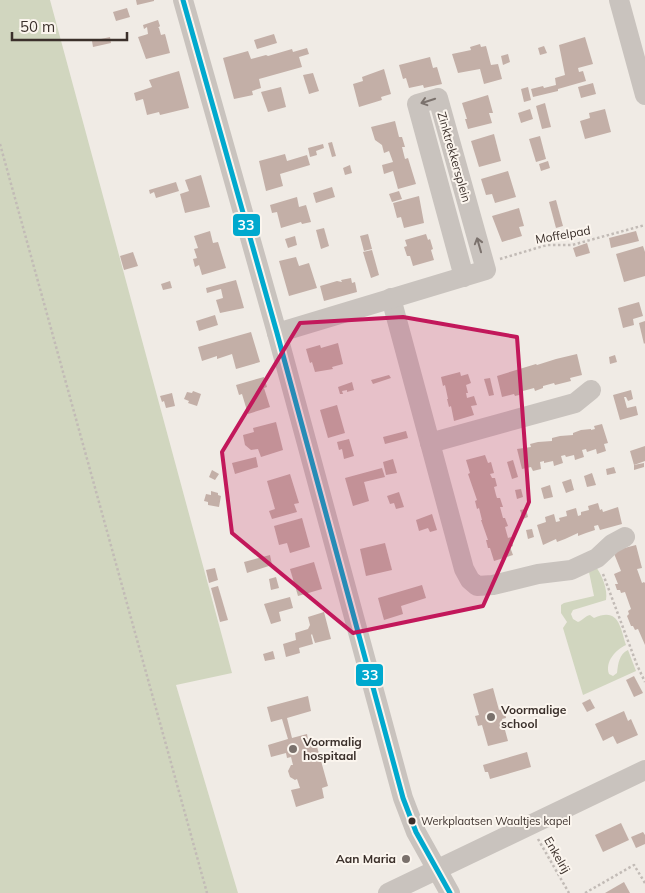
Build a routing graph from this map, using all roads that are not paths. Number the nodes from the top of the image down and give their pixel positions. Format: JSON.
{"nodes":[{"id":1,"x":183,"y":0,"type":"edge"},
{"id":2,"x":619,"y":0,"type":"edge"},
{"id":3,"x":640,"y":52,"type":"edge"},
{"id":4,"x":645,"y":95,"type":"edge"},
{"id":5,"x":464,"y":276,"type":"junction"},
{"id":6,"x":391,"y":298,"type":"junction"},
{"id":7,"x":277,"y":333,"type":"junction"},
{"id":8,"x":591,"y":390,"type":"dead end"},
{"id":9,"x":430,"y":443,"type":"junction"},
{"id":10,"x":625,"y":537,"type":"dead end"},
{"id":11,"x":645,"y":770,"type":"edge"},
{"id":12,"x":437,"y":870,"type":"junction"},
{"id":13,"x":388,"y":893,"type":"edge"},
{"id":14,"x":450,"y":893,"type":"edge"}],
"edges":[{"from":1,"to":7,"type":"street"},
{"from":2,"to":3,"type":"street"},
{"from":3,"to":4,"type":"street"},
{"from":5,"to":5,"type":"street","name":"Zinktrekkersplein","one_way":true},
{"from":5,"to":6,"type":"street"},
{"from":6,"to":7,"type":"street"},
{"from":6,"to":9,"type":"street"},
{"from":7,"to":12,"type":"street"},
{"from":8,"to":9,"type":"street"},
{"from":9,"to":10,"type":"street"},
{"from":11,"to":12,"type":"street"},
{"from":12,"to":13,"type":"street"},
{"from":12,"to":14,"type":"street"}]}
